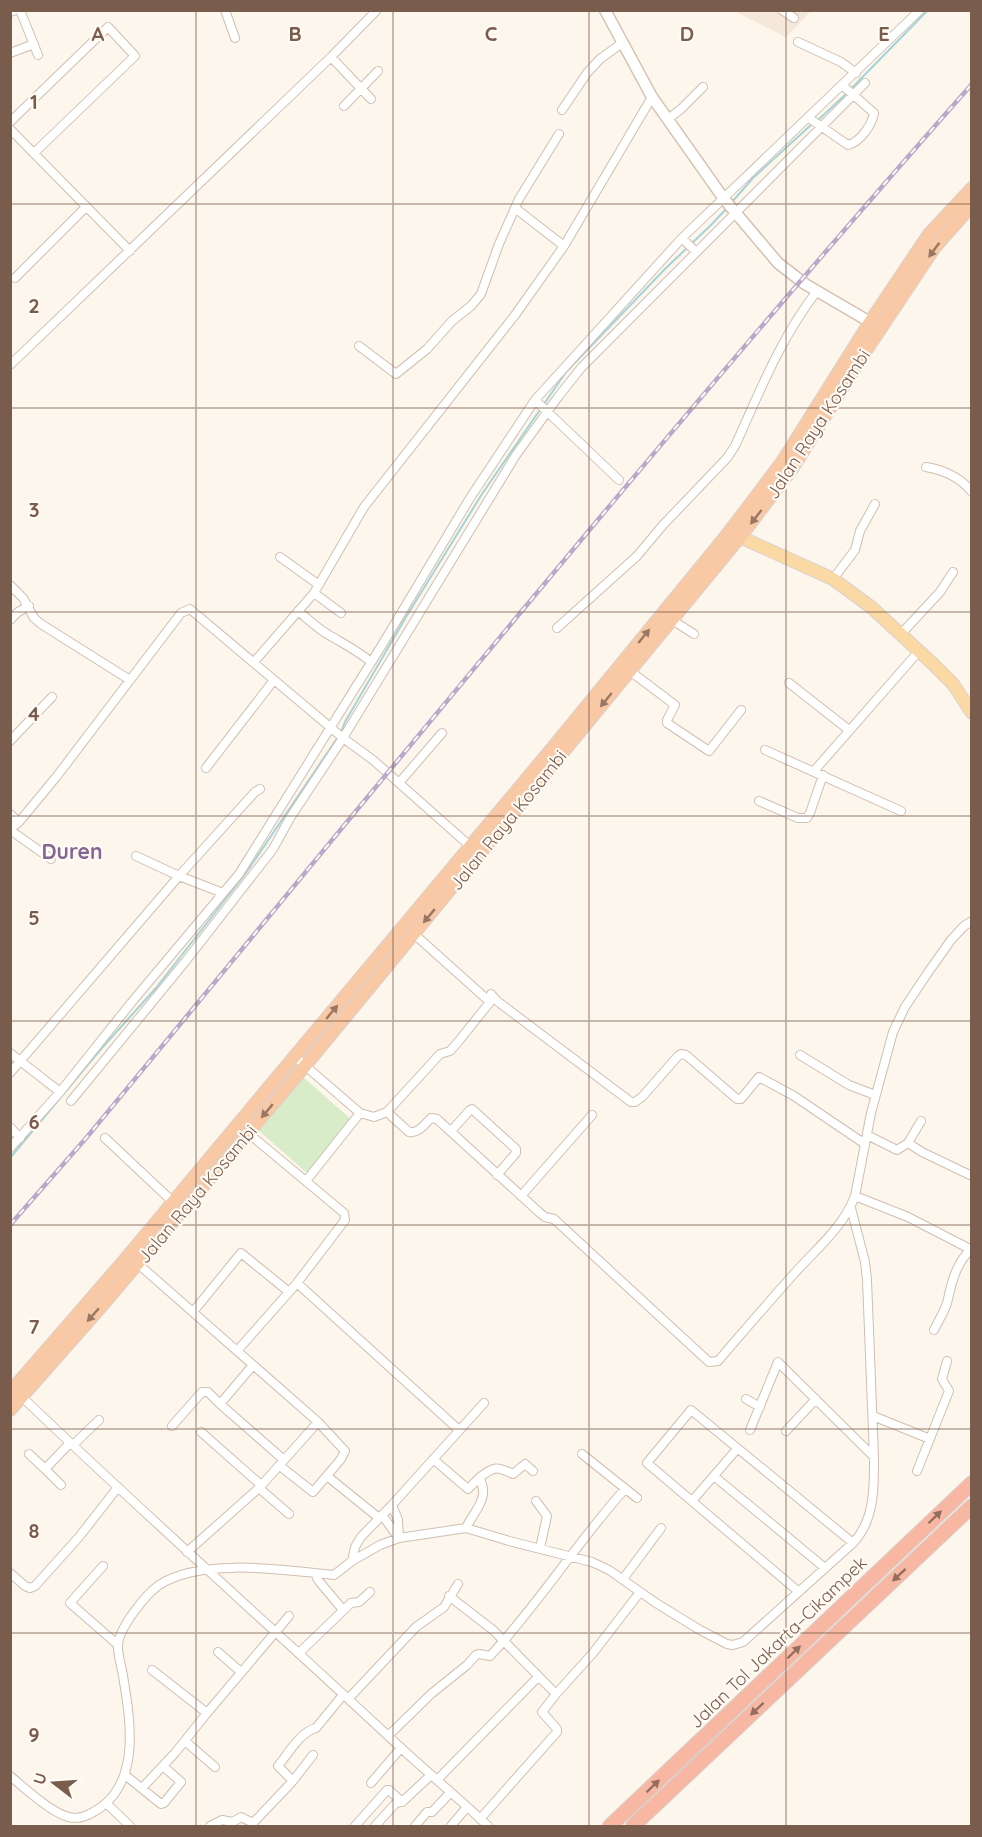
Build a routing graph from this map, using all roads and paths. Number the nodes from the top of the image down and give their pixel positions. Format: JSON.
{"nodes":[{"id":1,"x":20,"y":10,"type":"edge"},
{"id":2,"x":225,"y":10,"type":"edge"},
{"id":3,"x":377,"y":10,"type":"edge"},
{"id":4,"x":605,"y":10,"type":"edge"},
{"id":5,"x":782,"y":10,"type":"edge"},
{"id":6,"x":920,"y":10,"type":"edge"},
{"id":7,"x":794,"y":18,"type":"dead end"},
{"id":8,"x":235,"y":38,"type":"dead end"},
{"id":9,"x":798,"y":42,"type":"dead end"},
{"id":10,"x":622,"y":43,"type":"junction"},
{"id":11,"x":34,"y":44,"type":"junction"},
{"id":12,"x":10,"y":53,"type":"edge"},
{"id":13,"x":38,"y":55,"type":"dead end"},
{"id":14,"x":332,"y":57,"type":"junction"},
{"id":15,"x":378,"y":71,"type":"dead end"},
{"id":16,"x":856,"y":73,"type":"junction"},
{"id":17,"x":865,"y":83,"type":"dead end"},
{"id":18,"x":703,"y":87,"type":"dead end"},
{"id":19,"x":362,"y":88,"type":"junction"},
{"id":20,"x":847,"y":91,"type":"junction"},
{"id":21,"x":652,"y":97,"type":"junction"},
{"id":22,"x":371,"y":99,"type":"dead end"},
{"id":23,"x":344,"y":106,"type":"dead end"},
{"id":24,"x":562,"y":110,"type":"dead end"},
{"id":25,"x":668,"y":119,"type":"junction"},
{"id":26,"x":10,"y":122,"type":"edge"},
{"id":27,"x":814,"y":122,"type":"junction"},
{"id":28,"x":10,"y":129,"type":"edge"},
{"id":29,"x":559,"y":134,"type":"dead end"},
{"id":30,"x":34,"y":153,"type":"junction"},
{"id":31,"x":972,"y":188,"type":"edge"},
{"id":32,"x":972,"y":205,"type":"edge"},
{"id":33,"x":730,"y":206,"type":"junction"},
{"id":34,"x":86,"y":207,"type":"junction"},
{"id":35,"x":515,"y":208,"type":"junction"},
{"id":36,"x":683,"y":240,"type":"junction"},
{"id":37,"x":564,"y":246,"type":"junction"},
{"id":38,"x":694,"y":250,"type":"junction"},
{"id":39,"x":130,"y":251,"type":"junction"},
{"id":40,"x":15,"y":278,"type":"dead end"},
{"id":41,"x":817,"y":291,"type":"junction"},
{"id":42,"x":870,"y":322,"type":"junction"},
{"id":43,"x":359,"y":346,"type":"dead end"},
{"id":44,"x":10,"y":365,"type":"edge"},
{"id":45,"x":540,"y":406,"type":"junction"},
{"id":46,"x":926,"y":467,"type":"dead end"},
{"id":47,"x":619,"y":480,"type":"dead end"},
{"id":48,"x":972,"y":492,"type":"edge"},
{"id":49,"x":875,"y":504,"type":"dead end"},
{"id":50,"x":740,"y":537,"type":"junction"},
{"id":51,"x":280,"y":557,"type":"dead end"},
{"id":52,"x":952,"y":572,"type":"dead end"},
{"id":53,"x":833,"y":579,"type":"junction"},
{"id":54,"x":10,"y":585,"type":"edge"},
{"id":55,"x":317,"y":589,"type":"junction"},
{"id":56,"x":29,"y":606,"type":"junction"},
{"id":57,"x":298,"y":611,"type":"junction"},
{"id":58,"x":341,"y":613,"type":"dead end"},
{"id":59,"x":10,"y":620,"type":"edge"},
{"id":60,"x":672,"y":620,"type":"junction"},
{"id":61,"x":557,"y":628,"type":"dead end"},
{"id":62,"x":694,"y":634,"type":"dead end"},
{"id":63,"x":901,"y":634,"type":"junction"},
{"id":64,"x":919,"y":651,"type":"junction"},
{"id":65,"x":254,"y":662,"type":"junction"},
{"id":66,"x":371,"y":662,"type":"junction"},
{"id":67,"x":630,"y":671,"type":"junction"},
{"id":68,"x":130,"y":680,"type":"junction"},
{"id":69,"x":274,"y":680,"type":"junction"},
{"id":70,"x":789,"y":683,"type":"dead end"},
{"id":71,"x":52,"y":697,"type":"dead end"},
{"id":72,"x":741,"y":710,"type":"dead end"},
{"id":73,"x":972,"y":713,"type":"edge"},
{"id":74,"x":849,"y":730,"type":"junction"},
{"id":75,"x":337,"y":732,"type":"junction"},
{"id":76,"x":442,"y":733,"type":"dead end"},
{"id":77,"x":10,"y":741,"type":"edge"},
{"id":78,"x":765,"y":750,"type":"dead end"},
{"id":79,"x":207,"y":768,"type":"dead end"},
{"id":80,"x":814,"y":771,"type":"junction"},
{"id":81,"x":824,"y":775,"type":"junction"},
{"id":82,"x":399,"y":783,"type":"junction"},
{"id":83,"x":260,"y":789,"type":"dead end"},
{"id":84,"x":759,"y":801,"type":"dead end"},
{"id":85,"x":901,"y":811,"type":"dead end"},
{"id":86,"x":10,"y":814,"type":"edge"},
{"id":87,"x":285,"y":814,"type":"junction"},
{"id":88,"x":19,"y":822,"type":"junction"},
{"id":89,"x":10,"y":829,"type":"edge"},
{"id":90,"x":470,"y":846,"type":"junction"},
{"id":91,"x":136,"y":856,"type":"dead end"},
{"id":92,"x":51,"y":859,"type":"dead end"},
{"id":93,"x":179,"y":876,"type":"junction"},
{"id":94,"x":243,"y":879,"type":"junction"},
{"id":95,"x":231,"y":891,"type":"junction"},
{"id":96,"x":972,"y":921,"type":"edge"},
{"id":97,"x":414,"y":934,"type":"junction"},
{"id":98,"x":179,"y":957,"type":"junction"},
{"id":99,"x":491,"y":994,"type":"dead end"},
{"id":100,"x":10,"y":1053,"type":"edge"},
{"id":101,"x":800,"y":1055,"type":"dead end"},
{"id":102,"x":295,"y":1057,"type":"junction"},
{"id":103,"x":21,"y":1062,"type":"junction"},
{"id":104,"x":91,"y":1064,"type":"junction"},
{"id":105,"x":305,"y":1066,"type":"junction"},
{"id":106,"x":10,"y":1073,"type":"edge"},
{"id":107,"x":60,"y":1092,"type":"junction"},
{"id":108,"x":875,"y":1095,"type":"junction"},
{"id":109,"x":70,"y":1101,"type":"dead end"},
{"id":110,"x":387,"y":1112,"type":"junction"},
{"id":111,"x":360,"y":1113,"type":"junction"},
{"id":112,"x":592,"y":1115,"type":"dead end"},
{"id":113,"x":921,"y":1121,"type":"dead end"},
{"id":114,"x":10,"y":1127,"type":"edge"},
{"id":115,"x":452,"y":1131,"type":"junction"},
{"id":116,"x":248,"y":1133,"type":"junction"},
{"id":117,"x":867,"y":1135,"type":"junction"},
{"id":118,"x":20,"y":1138,"type":"junction"},
{"id":119,"x":105,"y":1138,"type":"dead end"},
{"id":120,"x":908,"y":1143,"type":"junction"},
{"id":121,"x":865,"y":1144,"type":"junction"},
{"id":122,"x":10,"y":1148,"type":"edge"},
{"id":123,"x":497,"y":1175,"type":"junction"},
{"id":124,"x":972,"y":1176,"type":"edge"},
{"id":125,"x":306,"y":1180,"type":"junction"},
{"id":126,"x":855,"y":1196,"type":"junction"},
{"id":127,"x":521,"y":1197,"type":"junction"},
{"id":128,"x":173,"y":1202,"type":"junction"},
{"id":129,"x":851,"y":1208,"type":"junction"},
{"id":130,"x":971,"y":1249,"type":"edge"},
{"id":131,"x":130,"y":1266,"type":"junction"},
{"id":132,"x":297,"y":1283,"type":"junction"},
{"id":133,"x":289,"y":1292,"type":"junction"},
{"id":134,"x":193,"y":1312,"type":"junction"},
{"id":135,"x":934,"y":1330,"type":"dead end"},
{"id":136,"x":237,"y":1351,"type":"junction"},
{"id":137,"x":946,"y":1361,"type":"dead end"},
{"id":138,"x":253,"y":1365,"type":"junction"},
{"id":139,"x":16,"y":1394,"type":"edge"},
{"id":140,"x":746,"y":1399,"type":"dead end"},
{"id":141,"x":816,"y":1399,"type":"junction"},
{"id":142,"x":484,"y":1403,"type":"dead end"},
{"id":143,"x":220,"y":1404,"type":"junction"},
{"id":144,"x":760,"y":1407,"type":"junction"},
{"id":145,"x":10,"y":1410,"type":"edge"},
{"id":146,"x":873,"y":1416,"type":"junction"},
{"id":147,"x":99,"y":1420,"type":"dead end"},
{"id":148,"x":318,"y":1422,"type":"junction"},
{"id":149,"x":172,"y":1426,"type":"dead end"},
{"id":150,"x":459,"y":1431,"type":"junction"},
{"id":151,"x":750,"y":1431,"type":"dead end"},
{"id":152,"x":786,"y":1431,"type":"dead end"},
{"id":153,"x":201,"y":1432,"type":"dead end"},
{"id":154,"x":930,"y":1439,"type":"junction"},
{"id":155,"x":72,"y":1444,"type":"junction"},
{"id":156,"x":737,"y":1449,"type":"junction"},
{"id":157,"x":29,"y":1454,"type":"dead end"},
{"id":158,"x":582,"y":1454,"type":"dead end"},
{"id":159,"x":874,"y":1457,"type":"junction"},
{"id":160,"x":434,"y":1459,"type":"junction"},
{"id":161,"x":282,"y":1463,"type":"junction"},
{"id":162,"x":668,"y":1469,"type":"dead end"},
{"id":163,"x":45,"y":1470,"type":"junction"},
{"id":164,"x":533,"y":1471,"type":"dead end"},
{"id":165,"x":917,"y":1471,"type":"dead end"},
{"id":166,"x":327,"y":1476,"type":"junction"},
{"id":167,"x":663,"y":1477,"type":"junction"},
{"id":168,"x":715,"y":1477,"type":"junction"},
{"id":169,"x":479,"y":1478,"type":"junction"},
{"id":170,"x":972,"y":1483,"type":"edge"},
{"id":171,"x":61,"y":1485,"type":"dead end"},
{"id":172,"x":260,"y":1486,"type":"junction"},
{"id":173,"x":118,"y":1487,"type":"junction"},
{"id":174,"x":625,"y":1489,"type":"junction"},
{"id":175,"x":637,"y":1498,"type":"dead end"},
{"id":176,"x":536,"y":1501,"type":"dead end"},
{"id":177,"x":692,"y":1501,"type":"junction"},
{"id":178,"x":392,"y":1505,"type":"junction"},
{"id":179,"x":972,"y":1506,"type":"edge"},
{"id":180,"x":289,"y":1514,"type":"dead end"},
{"id":181,"x":381,"y":1516,"type":"junction"},
{"id":182,"x":466,"y":1527,"type":"junction"},
{"id":183,"x":661,"y":1528,"type":"dead end"},
{"id":184,"x":399,"y":1538,"type":"junction"},
{"id":185,"x":853,"y":1543,"type":"junction"},
{"id":186,"x":540,"y":1548,"type":"junction"},
{"id":187,"x":188,"y":1552,"type":"junction"},
{"id":188,"x":570,"y":1556,"type":"junction"},
{"id":189,"x":352,"y":1561,"type":"junction"},
{"id":190,"x":103,"y":1566,"type":"dead end"},
{"id":191,"x":825,"y":1568,"type":"junction"},
{"id":192,"x":206,"y":1569,"type":"junction"},
{"id":193,"x":10,"y":1573,"type":"edge"},
{"id":194,"x":315,"y":1573,"type":"junction"},
{"id":195,"x":623,"y":1579,"type":"junction"},
{"id":196,"x":458,"y":1584,"type":"dead end"},
{"id":197,"x":370,"y":1592,"type":"dead end"},
{"id":198,"x":640,"y":1592,"type":"junction"},
{"id":199,"x":799,"y":1592,"type":"junction"},
{"id":200,"x":449,"y":1596,"type":"junction"},
{"id":201,"x":343,"y":1610,"type":"junction"},
{"id":202,"x":289,"y":1616,"type":"dead end"},
{"id":203,"x":276,"y":1632,"type":"junction"},
{"id":204,"x":503,"y":1641,"type":"junction"},
{"id":205,"x":118,"y":1645,"type":"junction"},
{"id":206,"x":218,"y":1652,"type":"dead end"},
{"id":207,"x":299,"y":1653,"type":"junction"},
{"id":208,"x":152,"y":1670,"type":"dead end"},
{"id":209,"x":241,"y":1672,"type":"junction"},
{"id":210,"x":538,"y":1677,"type":"junction"},
{"id":211,"x":556,"y":1694,"type":"junction"},
{"id":212,"x":346,"y":1697,"type":"junction"},
{"id":213,"x":207,"y":1713,"type":"junction"},
{"id":214,"x":388,"y":1736,"type":"junction"},
{"id":215,"x":185,"y":1742,"type":"junction"},
{"id":216,"x":401,"y":1748,"type":"junction"},
{"id":217,"x":313,"y":1755,"type":"dead end"},
{"id":218,"x":163,"y":1766,"type":"junction"},
{"id":219,"x":215,"y":1767,"type":"dead end"},
{"id":220,"x":125,"y":1775,"type":"junction"},
{"id":221,"x":434,"y":1777,"type":"junction"},
{"id":222,"x":11,"y":1778,"type":"edge"},
{"id":223,"x":292,"y":1780,"type":"junction"},
{"id":224,"x":371,"y":1784,"type":"dead end"},
{"id":225,"x":142,"y":1788,"type":"junction"},
{"id":226,"x":450,"y":1793,"type":"junction"},
{"id":227,"x":402,"y":1802,"type":"junction"},
{"id":228,"x":106,"y":1803,"type":"junction"},
{"id":229,"x":467,"y":1808,"type":"junction"},
{"id":230,"x":480,"y":1819,"type":"junction"},
{"id":231,"x":130,"y":1827,"type":"edge"},
{"id":232,"x":210,"y":1827,"type":"edge"},
{"id":233,"x":355,"y":1827,"type":"edge"},
{"id":234,"x":375,"y":1827,"type":"edge"},
{"id":235,"x":415,"y":1827,"type":"edge"},
{"id":236,"x":451,"y":1827,"type":"edge"},
{"id":237,"x":488,"y":1827,"type":"edge"},
{"id":238,"x":610,"y":1827,"type":"edge"},
{"id":239,"x":633,"y":1827,"type":"edge"}],
"edges":[{"from":1,"to":11,"type":"street"},
{"from":2,"to":8,"type":"street"},
{"from":3,"to":14,"type":"street"},
{"from":4,"to":10,"type":"main road"},
{"from":5,"to":7,"type":"street"},
{"from":6,"to":16,"type":"street"},
{"from":9,"to":16,"type":"street"},
{"from":10,"to":21,"type":"main road"},
{"from":10,"to":24,"type":"street"},
{"from":11,"to":12,"type":"street"},
{"from":11,"to":13,"type":"street"},
{"from":14,"to":19,"type":"street"},
{"from":14,"to":39,"type":"street"},
{"from":15,"to":19,"type":"street"},
{"from":16,"to":20,"type":"street"},
{"from":17,"to":20,"type":"street"},
{"from":18,"to":25,"type":"street"},
{"from":19,"to":22,"type":"street"},
{"from":19,"to":23,"type":"street"},
{"from":20,"to":27,"type":"street"},
{"from":20,"to":27,"type":"street"},
{"from":20,"to":27,"type":"street"},
{"from":21,"to":25,"type":"main road"},
{"from":21,"to":37,"type":"street"},
{"from":25,"to":33,"type":"main road"},
{"from":26,"to":30,"type":"street"},
{"from":27,"to":33,"type":"street"},
{"from":27,"to":33,"type":"street"},
{"from":28,"to":30,"type":"street"},
{"from":29,"to":35,"type":"street"},
{"from":30,"to":34,"type":"street"},
{"from":31,"to":42,"type":"highway","name":"Jalan Raya Kosambi"},
{"from":32,"to":50,"type":"highway","name":"Jalan Raya Kosambi","one_way":true},
{"from":33,"to":36,"type":"street"},
{"from":33,"to":38,"type":"street"},
{"from":33,"to":41,"type":"main road"},
{"from":34,"to":39,"type":"street"},
{"from":34,"to":40,"type":"street"},
{"from":35,"to":37,"type":"street"},
{"from":35,"to":43,"type":"street"},
{"from":36,"to":38,"type":"street"},
{"from":36,"to":45,"type":"street"},
{"from":37,"to":55,"type":"street"},
{"from":38,"to":45,"type":"street"},
{"from":39,"to":44,"type":"street"},
{"from":41,"to":42,"type":"main road"},
{"from":41,"to":61,"type":"street"},
{"from":90,"to":42,"type":"highway","name":"Jalan Raya Kosambi","one_way":true},
{"from":45,"to":47,"type":"street"},
{"from":45,"to":66,"type":"street"},
{"from":45,"to":75,"type":"street"},
{"from":46,"to":48,"type":"street"},
{"from":49,"to":53,"type":"street"},
{"from":50,"to":53,"type":"main road"},
{"from":50,"to":60,"type":"highway","name":"Jalan Raya Kosambi"},
{"from":51,"to":55,"type":"street"},
{"from":52,"to":63,"type":"street"},
{"from":53,"to":63,"type":"main road"},
{"from":54,"to":56,"type":"street"},
{"from":55,"to":57,"type":"street"},
{"from":55,"to":58,"type":"street"},
{"from":56,"to":59,"type":"street"},
{"from":56,"to":68,"type":"street"},
{"from":57,"to":65,"type":"street"},
{"from":57,"to":66,"type":"street"},
{"from":60,"to":62,"type":"street"},
{"from":60,"to":67,"type":"highway","name":"Jalan Raya Kosambi"},
{"from":63,"to":64,"type":"main road"},
{"from":64,"to":73,"type":"main road"},
{"from":64,"to":74,"type":"street"},
{"from":65,"to":68,"type":"street"},
{"from":65,"to":69,"type":"street"},
{"from":66,"to":75,"type":"street"},
{"from":67,"to":72,"type":"street"},
{"from":67,"to":97,"type":"highway","name":"Jalan Raya Kosambi","one_way":true},
{"from":68,"to":88,"type":"street"},
{"from":69,"to":75,"type":"street"},
{"from":69,"to":79,"type":"street"},
{"from":70,"to":74,"type":"street"},
{"from":71,"to":77,"type":"street"},
{"from":74,"to":80,"type":"street"},
{"from":75,"to":82,"type":"street"},
{"from":75,"to":87,"type":"street"},
{"from":75,"to":87,"type":"street"},
{"from":76,"to":82,"type":"street"},
{"from":78,"to":80,"type":"street"},
{"from":80,"to":81,"type":"street"},
{"from":81,"to":84,"type":"street"},
{"from":81,"to":85,"type":"street"},
{"from":82,"to":90,"type":"street"},
{"from":83,"to":93,"type":"street"},
{"from":86,"to":88,"type":"street"},
{"from":87,"to":94,"type":"street"},
{"from":87,"to":94,"type":"street"},
{"from":88,"to":89,"type":"street"},
{"from":89,"to":92,"type":"street"},
{"from":102,"to":90,"type":"highway","name":"Jalan Raya Kosambi","one_way":true},
{"from":91,"to":93,"type":"street"},
{"from":93,"to":95,"type":"street"},
{"from":93,"to":103,"type":"street"},
{"from":94,"to":95,"type":"street"},
{"from":94,"to":95,"type":"street"},
{"from":95,"to":98,"type":"street"},
{"from":95,"to":98,"type":"street"},
{"from":96,"to":108,"type":"street"},
{"from":97,"to":105,"type":"highway","name":"Jalan Raya Kosambi"},
{"from":97,"to":110,"type":"street"},
{"from":98,"to":104,"type":"street"},
{"from":98,"to":104,"type":"street"},
{"from":99,"to":121,"type":"street"},
{"from":100,"to":103,"type":"street"},
{"from":101,"to":108,"type":"street"},
{"from":102,"to":105,"type":"street"},
{"from":102,"to":128,"type":"highway","name":"Jalan Raya Kosambi"},
{"from":103,"to":106,"type":"street"},
{"from":103,"to":107,"type":"street"},
{"from":104,"to":107,"type":"street"},
{"from":104,"to":109,"type":"street"},
{"from":105,"to":111,"type":"street"},
{"from":105,"to":116,"type":"highway","name":"Jalan Raya Kosambi","one_way":true},
{"from":107,"to":118,"type":"street"},
{"from":108,"to":117,"type":"street"},
{"from":110,"to":111,"type":"street"},
{"from":110,"to":115,"type":"street"},
{"from":111,"to":125,"type":"street"},
{"from":112,"to":127,"type":"street"},
{"from":113,"to":120,"type":"street"},
{"from":114,"to":118,"type":"street"},
{"from":115,"to":123,"type":"street"},
{"from":115,"to":123,"type":"street"},
{"from":116,"to":125,"type":"street"},
{"from":116,"to":131,"type":"highway","name":"Jalan Raya Kosambi"},
{"from":117,"to":120,"type":"street"},
{"from":117,"to":121,"type":"street"},
{"from":118,"to":122,"type":"street"},
{"from":119,"to":128,"type":"street"},
{"from":120,"to":124,"type":"street"},
{"from":121,"to":126,"type":"street"},
{"from":123,"to":127,"type":"street"},
{"from":125,"to":132,"type":"street"},
{"from":126,"to":129,"type":"street"},
{"from":126,"to":130,"type":"street"},
{"from":127,"to":129,"type":"street"},
{"from":128,"to":131,"type":"highway","name":"Jalan Raya Kosambi"},
{"from":129,"to":146,"type":"street"},
{"from":130,"to":135,"type":"street"},
{"from":131,"to":134,"type":"street"},
{"from":131,"to":139,"type":"highway","name":"Jalan Raya Kosambi"},
{"from":132,"to":133,"type":"street"},
{"from":132,"to":150,"type":"street"},
{"from":133,"to":134,"type":"street"},
{"from":133,"to":136,"type":"street"},
{"from":134,"to":136,"type":"street"},
{"from":136,"to":138,"type":"street"},
{"from":137,"to":154,"type":"street"},
{"from":138,"to":143,"type":"street"},
{"from":138,"to":148,"type":"street"},
{"from":139,"to":145,"type":"highway","name":"Jalan Raya Kosambi"},
{"from":139,"to":155,"type":"street"},
{"from":140,"to":144,"type":"street"},
{"from":141,"to":144,"type":"street"},
{"from":141,"to":152,"type":"street"},
{"from":141,"to":159,"type":"street"},
{"from":142,"to":150,"type":"street"},
{"from":143,"to":149,"type":"street"},
{"from":143,"to":161,"type":"street"},
{"from":144,"to":151,"type":"street"},
{"from":146,"to":154,"type":"street"},
{"from":146,"to":159,"type":"street"},
{"from":147,"to":155,"type":"street"},
{"from":148,"to":161,"type":"street"},
{"from":148,"to":166,"type":"street"},
{"from":150,"to":160,"type":"street"},
{"from":153,"to":172,"type":"street"},
{"from":154,"to":165,"type":"street"},
{"from":155,"to":163,"type":"street"},
{"from":155,"to":173,"type":"street"},
{"from":156,"to":167,"type":"street"},
{"from":156,"to":168,"type":"street"},
{"from":156,"to":185,"type":"street"},
{"from":157,"to":163,"type":"street"},
{"from":158,"to":174,"type":"street"},
{"from":159,"to":185,"type":"street"},
{"from":160,"to":169,"type":"street"},
{"from":160,"to":178,"type":"street"},
{"from":161,"to":166,"type":"street"},
{"from":161,"to":172,"type":"street"},
{"from":162,"to":167,"type":"street"},
{"from":163,"to":171,"type":"street"},
{"from":164,"to":169,"type":"street"},
{"from":166,"to":181,"type":"street"},
{"from":167,"to":177,"type":"street"},
{"from":168,"to":177,"type":"street"},
{"from":168,"to":191,"type":"street"},
{"from":169,"to":182,"type":"street"},
{"from":238,"to":170,"type":"highway","name":"Jalan Tol Jakarta–Cikampek","one_way":true},
{"from":172,"to":180,"type":"street"},
{"from":172,"to":187,"type":"street"},
{"from":173,"to":187,"type":"street"},
{"from":173,"to":193,"type":"street"},
{"from":174,"to":175,"type":"street"},
{"from":174,"to":188,"type":"street"},
{"from":176,"to":186,"type":"street"},
{"from":177,"to":199,"type":"street"},
{"from":178,"to":181,"type":"street"},
{"from":178,"to":184,"type":"street"},
{"from":179,"to":239,"type":"highway","name":"Jalan Tol Jakarta–Cikampek","one_way":true},
{"from":181,"to":184,"type":"street"},
{"from":181,"to":189,"type":"street"},
{"from":182,"to":184,"type":"street"},
{"from":182,"to":186,"type":"street"},
{"from":183,"to":195,"type":"street"},
{"from":184,"to":189,"type":"street"},
{"from":185,"to":191,"type":"street"},
{"from":186,"to":188,"type":"street"},
{"from":187,"to":192,"type":"street"},
{"from":188,"to":195,"type":"street"},
{"from":188,"to":204,"type":"street"},
{"from":189,"to":194,"type":"street"},
{"from":190,"to":205,"type":"street"},
{"from":191,"to":199,"type":"street"},
{"from":192,"to":194,"type":"street"},
{"from":192,"to":203,"type":"street"},
{"from":192,"to":205,"type":"street"},
{"from":194,"to":201,"type":"street"},
{"from":195,"to":198,"type":"street"},
{"from":196,"to":200,"type":"street"},
{"from":197,"to":201,"type":"street"},
{"from":198,"to":199,"type":"street"},
{"from":198,"to":211,"type":"street"},
{"from":200,"to":204,"type":"street"},
{"from":200,"to":212,"type":"street"},
{"from":201,"to":207,"type":"street"},
{"from":202,"to":203,"type":"street"},
{"from":203,"to":207,"type":"street"},
{"from":203,"to":209,"type":"street"},
{"from":204,"to":210,"type":"street"},
{"from":204,"to":214,"type":"street"},
{"from":205,"to":220,"type":"street"},
{"from":206,"to":209,"type":"street"},
{"from":207,"to":212,"type":"street"},
{"from":208,"to":213,"type":"street"},
{"from":209,"to":213,"type":"street"},
{"from":210,"to":211,"type":"street"},
{"from":210,"to":221,"type":"street"},
{"from":211,"to":230,"type":"street"},
{"from":212,"to":214,"type":"street"},
{"from":212,"to":223,"type":"street"},
{"from":213,"to":215,"type":"street"},
{"from":214,"to":216,"type":"street"},
{"from":215,"to":218,"type":"street"},
{"from":215,"to":219,"type":"street"},
{"from":216,"to":221,"type":"street"},
{"from":216,"to":224,"type":"street"},
{"from":217,"to":223,"type":"street"},
{"from":218,"to":225,"type":"street"},
{"from":218,"to":225,"type":"street"},
{"from":220,"to":225,"type":"street"},
{"from":220,"to":228,"type":"street"},
{"from":221,"to":226,"type":"street"},
{"from":221,"to":227,"type":"street"},
{"from":222,"to":228,"type":"street"},
{"from":223,"to":232,"type":"street"},
{"from":226,"to":229,"type":"street"},
{"from":226,"to":235,"type":"street"},
{"from":227,"to":233,"type":"street"},
{"from":227,"to":234,"type":"street"},
{"from":228,"to":231,"type":"street"},
{"from":229,"to":230,"type":"street"},
{"from":229,"to":236,"type":"street"},
{"from":230,"to":237,"type":"street"}]}
